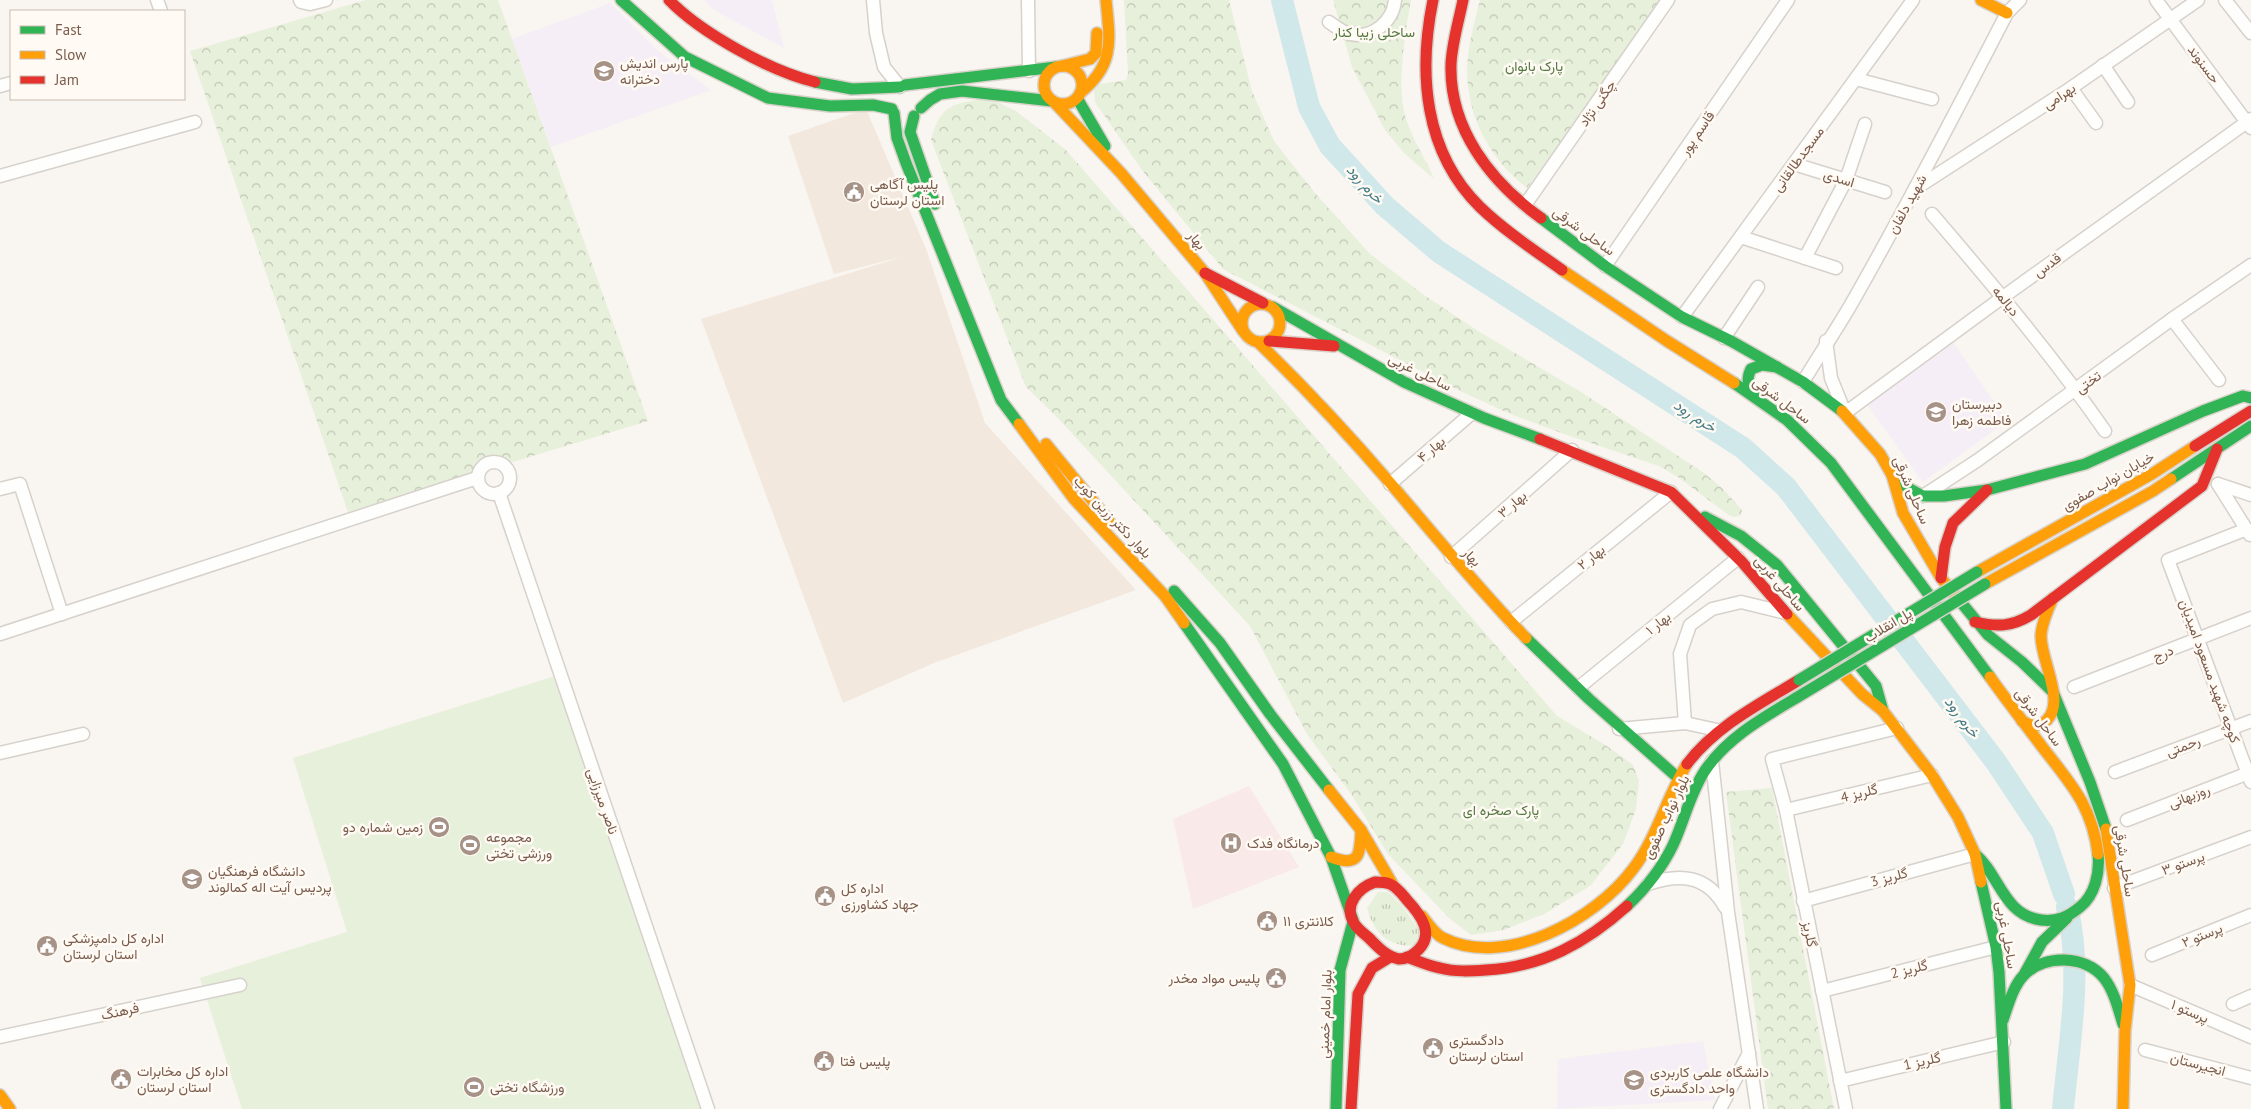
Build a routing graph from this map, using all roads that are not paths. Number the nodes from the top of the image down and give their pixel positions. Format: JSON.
{"nodes":[{"id":1,"x":300,"y":0,"type":"edge"},
{"id":2,"x":326,"y":0,"type":"edge"},
{"id":3,"x":621,"y":0,"type":"edge"},
{"id":4,"x":669,"y":0,"type":"edge"},
{"id":5,"x":873,"y":0,"type":"edge"},
{"id":6,"x":1028,"y":0,"type":"edge"},
{"id":7,"x":1096,"y":0,"type":"edge"},
{"id":8,"x":1106,"y":0,"type":"edge"},
{"id":9,"x":1395,"y":0,"type":"edge"},
{"id":10,"x":1432,"y":0,"type":"edge"},
{"id":11,"x":1462,"y":0,"type":"edge"},
{"id":12,"x":1668,"y":0,"type":"edge"},
{"id":13,"x":1788,"y":0,"type":"edge"},
{"id":14,"x":1913,"y":0,"type":"edge"},
{"id":15,"x":1981,"y":0,"type":"edge"},
{"id":16,"x":2020,"y":0,"type":"edge"},
{"id":17,"x":2156,"y":0,"type":"edge"},
{"id":18,"x":2198,"y":0,"type":"edge"},
{"id":19,"x":2225,"y":0,"type":"edge"},
{"id":20,"x":2007,"y":13,"type":"junction"},
{"id":21,"x":2171,"y":20,"type":"junction"},
{"id":22,"x":1329,"y":22,"type":"dead end"},
{"id":23,"x":2251,"y":34,"type":"edge"},
{"id":24,"x":2103,"y":65,"type":"junction"},
{"id":25,"x":1059,"y":67,"type":"junction"},
{"id":26,"x":1030,"y":71,"type":"junction"},
{"id":27,"x":1856,"y":79,"type":"junction"},
{"id":28,"x":903,"y":86,"type":"junction"},
{"id":29,"x":2071,"y":88,"type":"junction"},
{"id":30,"x":1079,"y":95,"type":"junction"},
{"id":31,"x":1932,"y":99,"type":"dead end"},
{"id":32,"x":1053,"y":102,"type":"junction"},
{"id":33,"x":2128,"y":102,"type":"dead end"},
{"id":34,"x":893,"y":111,"type":"junction"},
{"id":35,"x":917,"y":112,"type":"junction"},
{"id":36,"x":195,"y":122,"type":"dead end"},
{"id":37,"x":2250,"y":123,"type":"edge"},
{"id":38,"x":1865,"y":124,"type":"dead end"},
{"id":39,"x":2096,"y":124,"type":"dead end"},
{"id":40,"x":1794,"y":164,"type":"junction"},
{"id":41,"x":1121,"y":173,"type":"junction"},
{"id":42,"x":0,"y":176,"type":"edge"},
{"id":43,"x":1846,"y":180,"type":"junction"},
{"id":44,"x":1916,"y":188,"type":"junction"},
{"id":45,"x":1885,"y":192,"type":"dead end"},
{"id":46,"x":1525,"y":205,"type":"junction"},
{"id":47,"x":1932,"y":214,"type":"dead end"},
{"id":48,"x":1741,"y":237,"type":"junction"},
{"id":49,"x":1805,"y":258,"type":"junction"},
{"id":50,"x":1605,"y":266,"type":"junction"},
{"id":51,"x":1836,"y":268,"type":"dead end"},
{"id":52,"x":2249,"y":271,"type":"edge"},
{"id":53,"x":1205,"y":273,"type":"junction"},
{"id":54,"x":1758,"y":287,"type":"dead end"},
{"id":55,"x":2003,"y":297,"type":"junction"},
{"id":56,"x":1268,"y":305,"type":"junction"},
{"id":57,"x":1682,"y":317,"type":"junction"},
{"id":58,"x":2172,"y":319,"type":"junction"},
{"id":59,"x":1243,"y":331,"type":"junction"},
{"id":60,"x":1728,"y":340,"type":"junction"},
{"id":61,"x":1264,"y":342,"type":"junction"},
{"id":62,"x":1826,"y":342,"type":"junction"},
{"id":63,"x":1317,"y":344,"type":"junction"},
{"id":64,"x":1340,"y":346,"type":"junction"},
{"id":65,"x":1777,"y":367,"type":"junction"},
{"id":66,"x":1711,"y":368,"type":"junction"},
{"id":67,"x":1294,"y":378,"type":"junction"},
{"id":68,"x":2219,"y":380,"type":"dead end"},
{"id":69,"x":1803,"y":382,"type":"junction"},
{"id":70,"x":2076,"y":390,"type":"junction"},
{"id":71,"x":2251,"y":398,"type":"edge"},
{"id":72,"x":1761,"y":402,"type":"junction"},
{"id":73,"x":2251,"y":411,"type":"edge"},
{"id":74,"x":1472,"y":413,"type":"junction"},
{"id":75,"x":1845,"y":413,"type":"junction"},
{"id":76,"x":2251,"y":426,"type":"edge"},
{"id":77,"x":2106,"y":431,"type":"dead end"},
{"id":78,"x":2217,"y":449,"type":"junction"},
{"id":79,"x":1572,"y":450,"type":"junction"},
{"id":80,"x":1892,"y":475,"type":"junction"},
{"id":81,"x":2176,"y":476,"type":"junction"},
{"id":82,"x":477,"y":478,"type":"junction"},
{"id":83,"x":1390,"y":484,"type":"junction"},
{"id":84,"x":0,"y":489,"type":"edge"},
{"id":85,"x":1987,"y":490,"type":"junction"},
{"id":86,"x":1671,"y":492,"type":"junction"},
{"id":87,"x":499,"y":493,"type":"junction"},
{"id":88,"x":2251,"y":495,"type":"edge"},
{"id":89,"x":1923,"y":496,"type":"junction"},
{"id":90,"x":2186,"y":497,"type":"junction"},
{"id":91,"x":1687,"y":507,"type":"junction"},
{"id":92,"x":2249,"y":533,"type":"edge"},
{"id":93,"x":1451,"y":557,"type":"junction"},
{"id":94,"x":1738,"y":558,"type":"junction"},
{"id":95,"x":1977,"y":572,"type":"joint"},
{"id":96,"x":1941,"y":578,"type":"junction"},
{"id":97,"x":2053,"y":598,"type":"junction"},
{"id":98,"x":1786,"y":612,"type":"junction"},
{"id":99,"x":62,"y":614,"type":"junction"},
{"id":100,"x":2251,"y":618,"type":"edge"},
{"id":101,"x":1511,"y":622,"type":"junction"},
{"id":102,"x":1975,"y":622,"type":"junction"},
{"id":103,"x":0,"y":634,"type":"edge"},
{"id":104,"x":2198,"y":639,"type":"junction"},
{"id":105,"x":1799,"y":680,"type":"joint"},
{"id":106,"x":2074,"y":687,"type":"dead end"},
{"id":107,"x":1578,"y":688,"type":"junction"},
{"id":108,"x":1806,"y":692,"type":"joint"},
{"id":109,"x":2053,"y":692,"type":"junction"},
{"id":110,"x":1883,"y":711,"type":"junction"},
{"id":111,"x":2022,"y":721,"type":"junction"},
{"id":112,"x":2251,"y":721,"type":"edge"},
{"id":113,"x":1686,"y":723,"type":"junction"},
{"id":114,"x":1897,"y":728,"type":"junction"},
{"id":115,"x":2231,"y":728,"type":"junction"},
{"id":116,"x":1619,"y":729,"type":"junction"},
{"id":117,"x":1717,"y":730,"type":"junction"},
{"id":118,"x":83,"y":734,"type":"dead end"},
{"id":119,"x":0,"y":753,"type":"edge"},
{"id":120,"x":1712,"y":761,"type":"junction"},
{"id":121,"x":2116,"y":772,"type":"dead end"},
{"id":122,"x":1932,"y":775,"type":"junction"},
{"id":123,"x":2250,"y":776,"type":"edge"},
{"id":124,"x":1677,"y":777,"type":"junction"},
{"id":125,"x":1786,"y":810,"type":"junction"},
{"id":126,"x":2127,"y":820,"type":"dead end"},
{"id":127,"x":1361,"y":830,"type":"junction"},
{"id":128,"x":2251,"y":838,"type":"edge"},
{"id":129,"x":1975,"y":854,"type":"junction"},
{"id":130,"x":1332,"y":856,"type":"junction"},
{"id":131,"x":1648,"y":884,"type":"junction"},
{"id":132,"x":1393,"y":885,"type":"junction"},
{"id":133,"x":2114,"y":888,"type":"junction"},
{"id":134,"x":1803,"y":901,"type":"junction"},
{"id":135,"x":1728,"y":912,"type":"junction"},
{"id":136,"x":2251,"y":915,"type":"edge"},
{"id":137,"x":1422,"y":916,"type":"junction"},
{"id":138,"x":2067,"y":918,"type":"junction"},
{"id":139,"x":1353,"y":921,"type":"junction"},
{"id":140,"x":1996,"y":947,"type":"junction"},
{"id":141,"x":2152,"y":955,"type":"dead end"},
{"id":142,"x":1390,"y":957,"type":"junction"},
{"id":143,"x":1407,"y":957,"type":"junction"},
{"id":144,"x":2023,"y":975,"type":"junction"},
{"id":145,"x":2130,"y":984,"type":"junction"},
{"id":146,"x":240,"y":985,"type":"dead end"},
{"id":147,"x":1822,"y":992,"type":"junction"},
{"id":148,"x":2251,"y":996,"type":"edge"},
{"id":149,"x":2233,"y":1004,"type":"dead end"},
{"id":150,"x":2002,"y":1020,"type":"junction"},
{"id":151,"x":2125,"y":1031,"type":"junction"},
{"id":152,"x":0,"y":1036,"type":"edge"},
{"id":153,"x":2251,"y":1037,"type":"edge"},
{"id":154,"x":2004,"y":1042,"type":"junction"},
{"id":155,"x":2145,"y":1050,"type":"dead end"},
{"id":156,"x":1749,"y":1053,"type":"junction"},
{"id":157,"x":2251,"y":1078,"type":"edge"},
{"id":158,"x":1840,"y":1081,"type":"junction"},
{"id":159,"x":0,"y":1095,"type":"edge"},
{"id":160,"x":10,"y":1109,"type":"edge"},
{"id":161,"x":708,"y":1109,"type":"edge"},
{"id":162,"x":1336,"y":1109,"type":"edge"},
{"id":163,"x":1351,"y":1109,"type":"edge"},
{"id":164,"x":1720,"y":1109,"type":"edge"},
{"id":165,"x":1757,"y":1109,"type":"edge"},
{"id":166,"x":1846,"y":1109,"type":"edge"},
{"id":167,"x":2006,"y":1109,"type":"edge"},
{"id":168,"x":2123,"y":1109,"type":"edge"}],
"edges":[{"from":1,"to":2,"type":"street"},
{"from":3,"to":34,"type":"main road"},
{"from":4,"to":28,"type":"main road"},
{"from":5,"to":28,"type":"street"},
{"from":6,"to":26,"type":"street"},
{"from":7,"to":25,"type":"main road"},
{"from":8,"to":30,"type":"main road"},
{"from":9,"to":22,"type":"street"},
{"from":10,"to":66,"type":"main road","name":"ساحل شرقی"},
{"from":11,"to":46,"type":"main road","name":"ساحلی شرقی"},
{"from":12,"to":46,"type":"street","name":"چگنی نژاد"},
{"from":13,"to":50,"type":"street","name":"قاسم پور"},
{"from":14,"to":27,"type":"street","name":"مسجدطالقانی"},
{"from":15,"to":20,"type":"main road"},
{"from":16,"to":20,"type":"street","name":"شهید دلفان"},
{"from":17,"to":21,"type":"street","name":"حسنوند"},
{"from":18,"to":21,"type":"street","name":"بهرامی"},
{"from":19,"to":23,"type":"street"},
{"from":20,"to":44,"type":"street","name":"شهید دلفان"},
{"from":21,"to":24,"type":"street","name":"بهرامی"},
{"from":21,"to":37,"type":"street","name":"حسنوند"},
{"from":24,"to":29,"type":"street","name":"بهرامی"},
{"from":24,"to":33,"type":"street"},
{"from":25,"to":26,"type":"main road"},
{"from":25,"to":30,"type":"main road"},
{"from":25,"to":32,"type":"main road"},
{"from":26,"to":28,"type":"main road"},
{"from":27,"to":31,"type":"street"},
{"from":27,"to":40,"type":"street","name":"مسجدطالقانی"},
{"from":28,"to":34,"type":"main road"},
{"from":28,"to":35,"type":"main road"},
{"from":29,"to":39,"type":"street"},
{"from":29,"to":44,"type":"street","name":"بهرامی"},
{"from":30,"to":32,"type":"main road"},
{"from":30,"to":41,"type":"main road"},
{"from":32,"to":35,"type":"main road"},
{"from":32,"to":41,"type":"main road"},
{"from":34,"to":35,"type":"main road"},
{"from":34,"to":130,"type":"main road","name":"بلوار دکتر زرین کوب"},
{"from":35,"to":127,"type":"main road","name":"بلوار دکتر زرین کوب"},
{"from":36,"to":42,"type":"street"},
{"from":37,"to":55,"type":"street","name":"قدس"},
{"from":38,"to":43,"type":"street"},
{"from":40,"to":43,"type":"street","name":"اسدی"},
{"from":40,"to":48,"type":"street","name":"مسجدطالقانی"},
{"from":41,"to":53,"type":"main road","name":"بهار"},
{"from":43,"to":45,"type":"street","name":"اسدی"},
{"from":43,"to":49,"type":"street"},
{"from":44,"to":62,"type":"street","name":"شهید دلفان"},
{"from":46,"to":50,"type":"main road","name":"ساحلی شرقی"},
{"from":47,"to":55,"type":"street","name":"دیالمه"},
{"from":48,"to":49,"type":"street"},
{"from":48,"to":57,"type":"street","name":"مسجدطالقانی"},
{"from":49,"to":51,"type":"street"},
{"from":50,"to":57,"type":"main road","name":"ساحلی شرقی"},
{"from":52,"to":58,"type":"street","name":"تختی"},
{"from":53,"to":56,"type":"main road","name":"ساحلی غربی"},
{"from":53,"to":59,"type":"main road","name":"بهار"},
{"from":54,"to":60,"type":"street"},
{"from":55,"to":70,"type":"street","name":"دیالمه"},
{"from":55,"to":75,"type":"street","name":"قدس"},
{"from":56,"to":59,"type":"main road"},
{"from":56,"to":61,"type":"main road"},
{"from":56,"to":64,"type":"main road","name":"ساحلی غربی"},
{"from":57,"to":60,"type":"main road","name":"ساحلی شرقی"},
{"from":58,"to":68,"type":"street"},
{"from":58,"to":70,"type":"street","name":"تختی"},
{"from":59,"to":61,"type":"main road"},
{"from":60,"to":65,"type":"main road","name":"ساحلی شرقی"},
{"from":60,"to":66,"type":"main road"},
{"from":61,"to":63,"type":"main road"},
{"from":61,"to":67,"type":"main road","name":"بهار"},
{"from":62,"to":69,"type":"street","name":"شهید دلفان"},
{"from":62,"to":75,"type":"street"},
{"from":63,"to":64,"type":"main road"},
{"from":63,"to":67,"type":"main road"},
{"from":64,"to":74,"type":"main road","name":"ساحلی غربی"},
{"from":65,"to":69,"type":"main road","name":"ساحلی شرقی"},
{"from":65,"to":72,"type":"main road"},
{"from":66,"to":72,"type":"main road","name":"ساحل شرقی"},
{"from":67,"to":83,"type":"main road","name":"بهار"},
{"from":69,"to":75,"type":"main road","name":"ساحلی شرقی"},
{"from":70,"to":77,"type":"street","name":"دیالمه"},
{"from":70,"to":89,"type":"street","name":"تختی"},
{"from":71,"to":85,"type":"main road"},
{"from":72,"to":111,"type":"main road","name":"ساحل شرقی"},
{"from":73,"to":95,"type":"main road","name":"خیابان نواب صفوی"},
{"from":74,"to":79,"type":"main road","name":"ساحلی غربی"},
{"from":74,"to":83,"type":"street","name":"بهار ۴"},
{"from":75,"to":80,"type":"main road","name":"ساحلی شرقی"},
{"from":76,"to":78,"type":"main road"},
{"from":78,"to":81,"type":"main road"},
{"from":78,"to":90,"type":"main road"},
{"from":79,"to":86,"type":"main road","name":"ساحلی غربی"},
{"from":79,"to":93,"type":"street","name":"بهار ۳"},
{"from":80,"to":89,"type":"main road"},
{"from":80,"to":96,"type":"main road","name":"ساحلی شرقی"},
{"from":81,"to":90,"type":"main road"},
{"from":81,"to":108,"type":"main road","name":"پل انقلاب","bridge":true},
{"from":82,"to":87,"type":"street"},
{"from":82,"to":87,"type":"street"},
{"from":82,"to":99,"type":"street"},
{"from":83,"to":93,"type":"main road","name":"بهار"},
{"from":84,"to":99,"type":"street"},
{"from":85,"to":89,"type":"main road"},
{"from":85,"to":96,"type":"main road"},
{"from":86,"to":91,"type":"main road","name":"ساحلی غربی"},
{"from":86,"to":101,"type":"street","name":"بهار ۲"},
{"from":87,"to":161,"type":"street","name":"ناصر میرزایی"},
{"from":88,"to":92,"type":"street"},
{"from":90,"to":97,"type":"main road"},
{"from":91,"to":94,"type":"main road","name":"ساحلی غربی"},
{"from":91,"to":110,"type":"main road"},
{"from":92,"to":104,"type":"street","name":"کوچه شهید مسعود امیدیان"},
{"from":93,"to":101,"type":"main road","name":"بهار"},
{"from":94,"to":98,"type":"main road","name":"ساحلی غربی"},
{"from":94,"to":107,"type":"street","name":"بهار ۱"},
{"from":95,"to":105,"type":"main road","name":"پل انقلاب","bridge":true},
{"from":96,"to":102,"type":"main road","name":"ساحلی شرقی"},
{"from":97,"to":102,"type":"main road"},
{"from":97,"to":109,"type":"main road"},
{"from":98,"to":110,"type":"main road","name":"ساحلی غربی"},
{"from":98,"to":113,"type":"street"},
{"from":99,"to":103,"type":"street"},
{"from":100,"to":104,"type":"street","name":"درج"},
{"from":101,"to":107,"type":"main road","name":"بهار"},
{"from":102,"to":109,"type":"main road","name":"ساحلی شرقی"},
{"from":104,"to":106,"type":"street","name":"درج"},
{"from":104,"to":115,"type":"street","name":"کوچه شهید مسعود امیدیان"},
{"from":105,"to":117,"type":"main road","name":"بلوار نواب صفوی"},
{"from":107,"to":116,"type":"main road","name":"بهار"},
{"from":108,"to":120,"type":"main road","name":"بلوار نواب صفوی"},
{"from":109,"to":111,"type":"main road"},
{"from":109,"to":133,"type":"main road","name":"ساحلی شرقی"},
{"from":110,"to":114,"type":"main road","name":"ساحلی غربی"},
{"from":111,"to":138,"type":"main road","name":"ساحل شرقی"},
{"from":112,"to":115,"type":"street","name":"رحمتی"},
{"from":113,"to":116,"type":"street"},
{"from":113,"to":117,"type":"street"},
{"from":114,"to":122,"type":"main road","name":"ساحلی غربی"},
{"from":114,"to":125,"type":"street","name":"گلریز"},
{"from":115,"to":121,"type":"street","name":"رحمتی"},
{"from":115,"to":123,"type":"street","name":"کوچه شهید مسعود امیدیان"},
{"from":116,"to":124,"type":"main road","name":"بهار"},
{"from":117,"to":124,"type":"main road","name":"بلوار نواب صفوی"},
{"from":118,"to":119,"type":"street"},
{"from":120,"to":131,"type":"main road","name":"بلوار نواب صفوی"},
{"from":120,"to":135,"type":"street"},
{"from":122,"to":125,"type":"street","name":"گلریز 4"},
{"from":122,"to":129,"type":"main road","name":"ساحلی غربی"},
{"from":123,"to":126,"type":"street","name":"روزبهانی"},
{"from":124,"to":137,"type":"main road","name":"بلوار نواب صفوی"},
{"from":125,"to":134,"type":"street","name":"گلریز"},
{"from":127,"to":130,"type":"main road"},
{"from":127,"to":132,"type":"main road","name":"بلوار دکتر زرین کوب"},
{"from":128,"to":133,"type":"street","name":"پرستو ۳"},
{"from":129,"to":134,"type":"street","name":"گلریز 3"},
{"from":129,"to":138,"type":"main road"},
{"from":129,"to":140,"type":"main road","name":"ساحلی غربی"},
{"from":130,"to":139,"type":"main road","name":"بلوار دکتر زرین کوب"},
{"from":131,"to":135,"type":"street"},
{"from":131,"to":143,"type":"main road","name":"بلوار نواب صفوی"},
{"from":132,"to":137,"type":"main road"},
{"from":132,"to":139,"type":"main road"},
{"from":133,"to":145,"type":"main road","name":"ساحلی شرقی"},
{"from":134,"to":147,"type":"street","name":"گلریز"},
{"from":135,"to":156,"type":"street"},
{"from":136,"to":141,"type":"street","name":"پرستو ۲"},
{"from":137,"to":143,"type":"main road"},
{"from":138,"to":144,"type":"main road"},
{"from":139,"to":142,"type":"main road"},
{"from":139,"to":162,"type":"main road","name":"بلوار امام خمینی"},
{"from":140,"to":147,"type":"street","name":"گلریز 2"},
{"from":140,"to":150,"type":"main road","name":"ساحلی غربی"},
{"from":142,"to":143,"type":"main road"},
{"from":142,"to":163,"type":"main road"},
{"from":144,"to":150,"type":"main road"},
{"from":144,"to":151,"type":"main road"},
{"from":145,"to":151,"type":"main road","name":"ساحلی شرقی"},
{"from":145,"to":153,"type":"street","name":"پرستو ۱"},
{"from":146,"to":152,"type":"street","name":"فرهنگ"},
{"from":147,"to":158,"type":"street","name":"گلریز"},
{"from":148,"to":149,"type":"street"},
{"from":150,"to":154,"type":"main road","name":"ساحلی غربی"},
{"from":151,"to":168,"type":"main road","name":"ساحلی شرقی"},
{"from":154,"to":158,"type":"street","name":"گلریز 1"},
{"from":154,"to":167,"type":"main road","name":"ساحلی غربی"},
{"from":155,"to":157,"type":"street","name":"انجیرستان"},
{"from":156,"to":164,"type":"street"},
{"from":156,"to":165,"type":"street"},
{"from":158,"to":166,"type":"street","name":"گلریز"},
{"from":159,"to":160,"type":"main road"}]}
